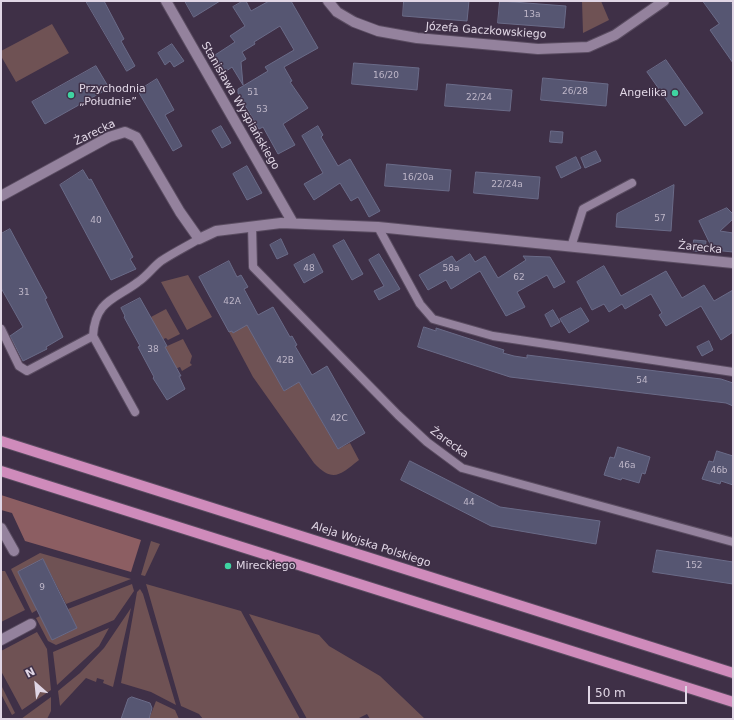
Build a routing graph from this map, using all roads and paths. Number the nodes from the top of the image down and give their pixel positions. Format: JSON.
{"nodes":[{"id":1,"x":166,"y":1,"type":"edge"},
{"id":2,"x":328,"y":1,"type":"edge"},
{"id":3,"x":664,"y":1,"type":"edge"},
{"id":4,"x":632,"y":183,"type":"dead end"},
{"id":5,"x":1,"y":196,"type":"edge"},
{"id":6,"x":293,"y":223,"type":"junction"},
{"id":7,"x":252,"y":226,"type":"junction"},
{"id":8,"x":378,"y":227,"type":"junction"},
{"id":9,"x":199,"y":239,"type":"junction"},
{"id":10,"x":570,"y":247,"type":"junction"},
{"id":11,"x":733,"y":263,"type":"edge"},
{"id":12,"x":1,"y":329,"type":"edge"},
{"id":13,"x":93,"y":336,"type":"junction"},
{"id":14,"x":733,"y":372,"type":"edge"},
{"id":15,"x":135,"y":412,"type":"dead end"},
{"id":16,"x":1,"y":441,"type":"edge"},
{"id":17,"x":1,"y":471,"type":"edge"},
{"id":18,"x":1,"y":528,"type":"edge"},
{"id":19,"x":733,"y":542,"type":"edge"},
{"id":20,"x":14,"y":551,"type":"dead end"},
{"id":21,"x":31,"y":624,"type":"dead end"},
{"id":22,"x":1,"y":640,"type":"edge"},
{"id":23,"x":733,"y":673,"type":"edge"},
{"id":24,"x":733,"y":702,"type":"edge"}],
"edges":[{"from":1,"to":6,"type":"street","name":"Stanisława Wyspiańskiego"},
{"from":2,"to":3,"type":"street","name":"Józefa Gaczkowskiego"},
{"from":4,"to":10,"type":"lane"},
{"from":5,"to":9,"type":"street","name":"Żarecka"},
{"from":6,"to":7,"type":"street","name":"Żarecka"},
{"from":6,"to":8,"type":"street","name":"Żarecka"},
{"from":7,"to":9,"type":"street","name":"Żarecka"},
{"from":7,"to":19,"type":"lane","name":"Żarecka"},
{"from":8,"to":10,"type":"street","name":"Żarecka"},
{"from":8,"to":14,"type":"lane"},
{"from":9,"to":13,"type":"lane","name":"Żarecka"},
{"from":10,"to":11,"type":"street","name":"Żarecka"},
{"from":12,"to":13,"type":"lane"},
{"from":13,"to":15,"type":"lane"},
{"from":16,"to":23,"type":"main road","name":"Aleja Wojska Polskiego"},
{"from":17,"to":24,"type":"main road"},
{"from":18,"to":20,"type":"street"},
{"from":21,"to":22,"type":"street"}]}
